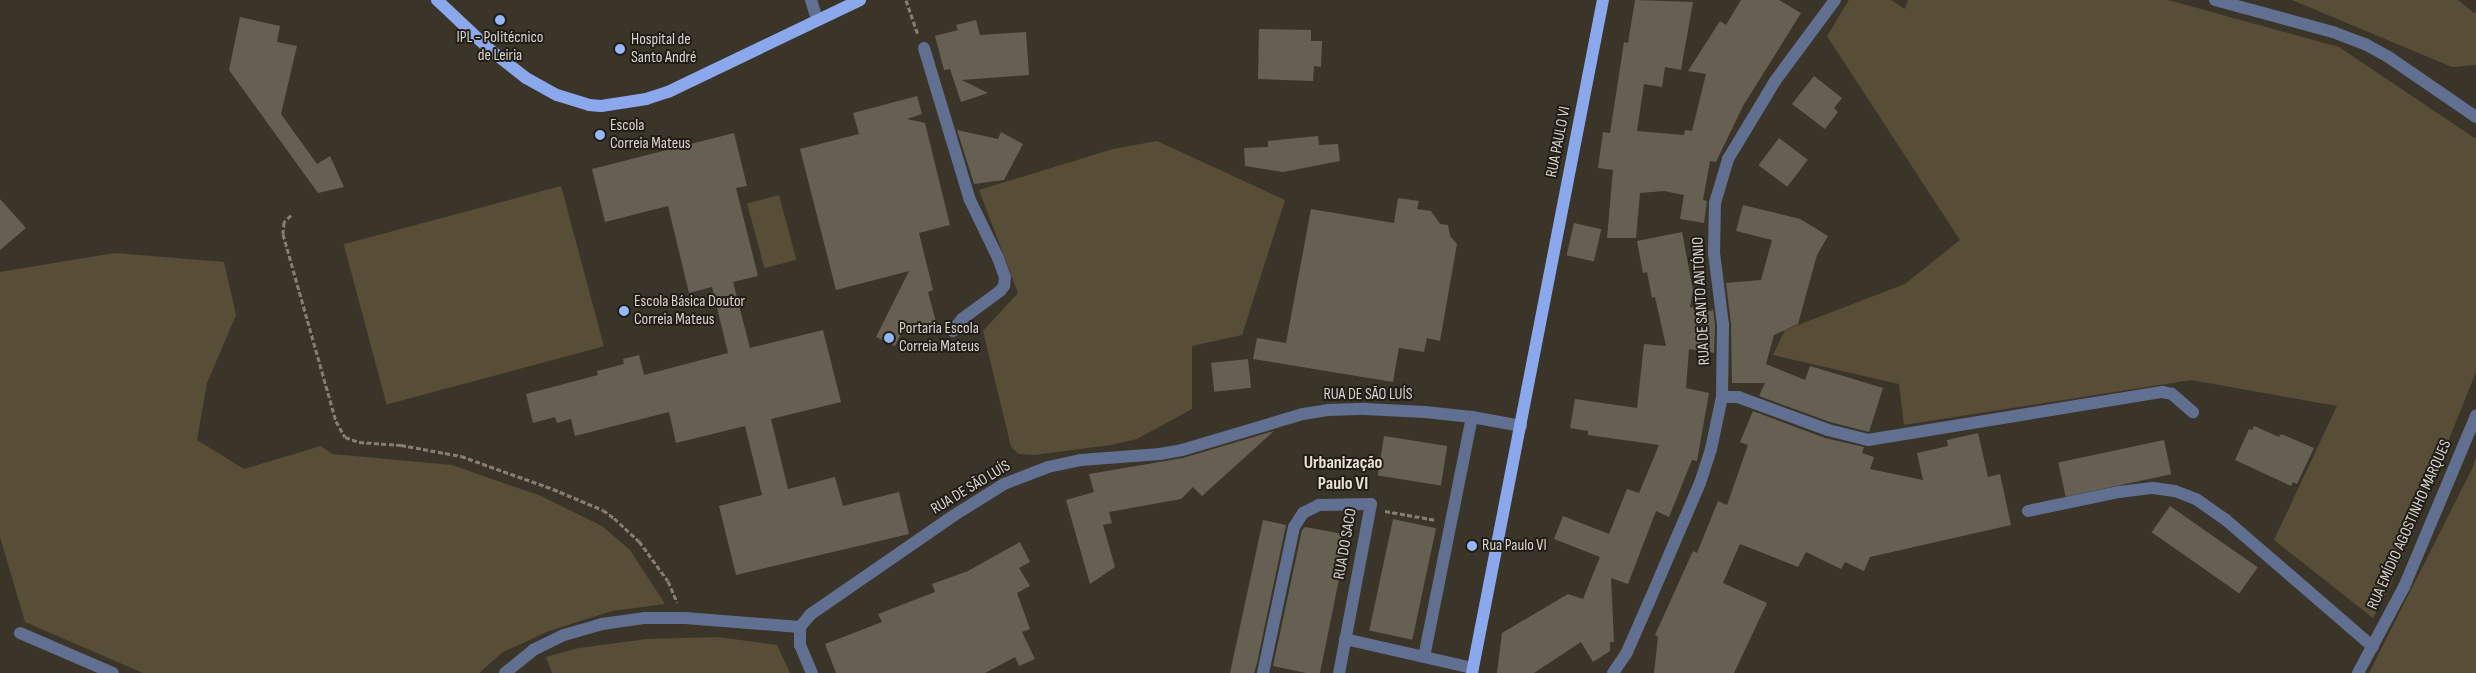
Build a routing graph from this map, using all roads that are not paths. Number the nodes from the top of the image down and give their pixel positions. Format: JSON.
{"nodes":[{"id":1,"x":437,"y":0,"type":"edge"},
{"id":2,"x":811,"y":0,"type":"edge"},
{"id":3,"x":860,"y":0,"type":"edge"},
{"id":4,"x":1591,"y":0,"type":"edge"},
{"id":5,"x":1603,"y":0,"type":"edge"},
{"id":6,"x":1835,"y":0,"type":"edge"},
{"id":7,"x":2215,"y":0,"type":"edge"},
{"id":8,"x":1600,"y":17,"type":"junction"},
{"id":9,"x":817,"y":20,"type":"junction"},
{"id":10,"x":924,"y":48,"type":"road end"},
{"id":11,"x":2476,"y":117,"type":"edge"},
{"id":12,"x":953,"y":330,"type":"dead end"},
{"id":13,"x":1722,"y":397,"type":"junction"},
{"id":14,"x":2193,"y":412,"type":"dead end"},
{"id":15,"x":2476,"y":416,"type":"edge"},
{"id":16,"x":1472,"y":417,"type":"junction"},
{"id":17,"x":1521,"y":426,"type":"junction"},
{"id":18,"x":2028,"y":512,"type":"dead end"},
{"id":19,"x":800,"y":627,"type":"junction"},
{"id":20,"x":20,"y":633,"type":"dead end"},
{"id":21,"x":1345,"y":640,"type":"junction"},
{"id":22,"x":2373,"y":647,"type":"junction"},
{"id":23,"x":1424,"y":657,"type":"junction"},
{"id":24,"x":1473,"y":671,"type":"edge"},
{"id":25,"x":114,"y":673,"type":"edge"},
{"id":26,"x":505,"y":673,"type":"edge"},
{"id":27,"x":812,"y":673,"type":"edge"},
{"id":28,"x":1263,"y":673,"type":"edge"},
{"id":29,"x":1339,"y":673,"type":"edge"},
{"id":30,"x":1613,"y":673,"type":"edge"},
{"id":31,"x":2358,"y":673,"type":"edge"}],
"edges":[{"from":1,"to":9,"type":"main road"},
{"from":2,"to":9,"type":"street"},
{"from":3,"to":9,"type":"main road"},
{"from":4,"to":8,"type":"main road"},
{"from":5,"to":8,"type":"main road","name":"RUA PAULO VI"},
{"from":6,"to":13,"type":"street","name":"RUA DE SANTO ANTÓNIO"},
{"from":7,"to":11,"type":"street"},
{"from":8,"to":17,"type":"main road","name":"RUA PAULO VI"},
{"from":10,"to":12,"type":"street"},
{"from":13,"to":14,"type":"street"},
{"from":13,"to":30,"type":"street","name":"RUA DE SANTO ANTÓNIO"},
{"from":15,"to":22,"type":"street","name":"RUA EMÍDIO AGOSTINHO MARQUES"},
{"from":16,"to":17,"type":"street","name":"RUA DE SÃO LUÍS"},
{"from":16,"to":19,"type":"street","name":"RUA DE SÃO LUÍS"},
{"from":16,"to":23,"type":"street"},
{"from":17,"to":24,"type":"main road","name":"RUA PAULO VI"},
{"from":18,"to":22,"type":"street"},
{"from":19,"to":26,"type":"street"},
{"from":19,"to":27,"type":"street"},
{"from":20,"to":25,"type":"street"},
{"from":21,"to":23,"type":"street"},
{"from":21,"to":28,"type":"street","name":"RUA DO SACO"},
{"from":21,"to":29,"type":"street","name":"RUA DO SACO"},
{"from":22,"to":31,"type":"street","name":"RUA EMÍDIO AGOSTINHO MARQUES"},
{"from":23,"to":24,"type":"street"}]}
